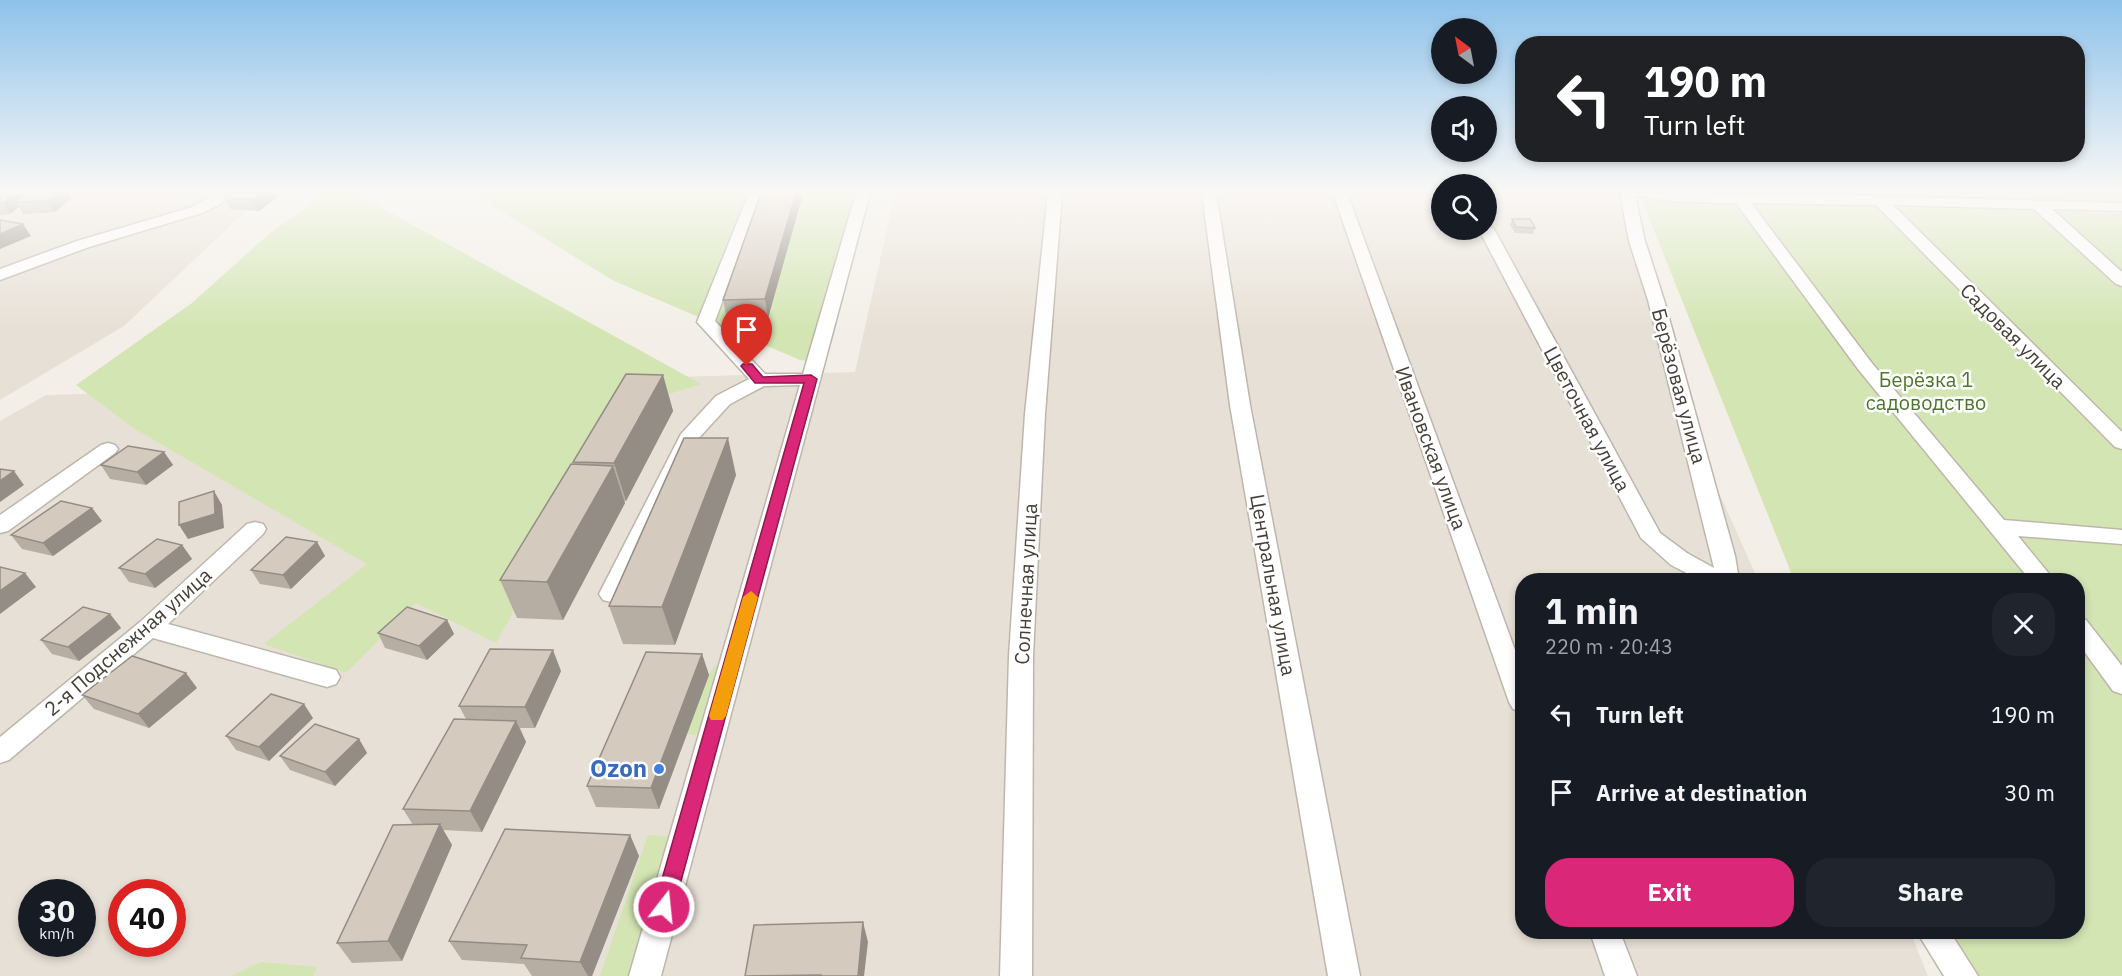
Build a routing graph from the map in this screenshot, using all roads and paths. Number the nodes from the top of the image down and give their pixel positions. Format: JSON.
{"nodes":[{"id":1,"x":101,"y":239,"type":"edge"},
{"id":2,"x":738,"y":239,"type":"edge"},
{"id":3,"x":850,"y":239,"type":"edge"},
{"id":4,"x":1051,"y":239,"type":"edge"},
{"id":5,"x":1216,"y":239,"type":"edge"},
{"id":6,"x":1356,"y":239,"type":"edge"},
{"id":7,"x":1636,"y":239,"type":"edge"},
{"id":8,"x":1768,"y":239,"type":"edge"},
{"id":9,"x":1917,"y":239,"type":"edge"},
{"id":10,"x":2075,"y":239,"type":"edge"},
{"id":11,"x":1492,"y":240,"type":"edge"},
{"id":12,"x":0,"y":275,"type":"edge"},
{"id":13,"x":2122,"y":281,"type":"edge"},
{"id":14,"x":811,"y":379,"type":"junction"},
{"id":15,"x":760,"y":380,"type":"junction"},
{"id":16,"x":2122,"y":443,"type":"edge"},
{"id":17,"x":108,"y":449,"type":"dead end"},
{"id":18,"x":0,"y":526,"type":"edge"},
{"id":19,"x":2001,"y":527,"type":"junction"},
{"id":20,"x":255,"y":529,"type":"dead end"},
{"id":21,"x":2122,"y":537,"type":"edge"},
{"id":22,"x":1705,"y":573,"type":"edge"},
{"id":23,"x":1726,"y":573,"type":"edge"},
{"id":24,"x":2037,"y":573,"type":"edge"},
{"id":25,"x":611,"y":594,"type":"dead end"},
{"id":26,"x":149,"y":628,"type":"junction"},
{"id":27,"x":2085,"y":635,"type":"edge"},
{"id":28,"x":327,"y":677,"type":"dead end"},
{"id":29,"x":1515,"y":682,"type":"edge"},
{"id":30,"x":2122,"y":684,"type":"edge"},
{"id":31,"x":0,"y":752,"type":"edge"},
{"id":32,"x":1608,"y":939,"type":"edge"},
{"id":33,"x":1937,"y":939,"type":"edge"},
{"id":34,"x":645,"y":976,"type":"edge"},
{"id":35,"x":1016,"y":976,"type":"edge"},
{"id":36,"x":1344,"y":976,"type":"edge"},
{"id":37,"x":1621,"y":976,"type":"edge"},
{"id":38,"x":1962,"y":976,"type":"edge"}],
"edges":[{"from":1,"to":12,"type":"street"},
{"from":2,"to":15,"type":"street"},
{"from":3,"to":14,"type":"street"},
{"from":4,"to":35,"type":"street","name":"Солнечная улица"},
{"from":5,"to":36,"type":"street","name":"Центральная улица"},
{"from":6,"to":29,"type":"street","name":"Ивановская улица"},
{"from":7,"to":23,"type":"street","name":"Берёзовая улица"},
{"from":8,"to":19,"type":"street"},
{"from":9,"to":16,"type":"street","name":"Садовая улица"},
{"from":10,"to":13,"type":"street"},
{"from":11,"to":22,"type":"street","name":"Цветочная улица"},
{"from":14,"to":15,"type":"street"},
{"from":14,"to":34,"type":"street"},
{"from":15,"to":25,"type":"street"},
{"from":17,"to":18,"type":"street"},
{"from":19,"to":21,"type":"street"},
{"from":19,"to":24,"type":"street"},
{"from":20,"to":26,"type":"street","name":"2-я Подснежная улица"},
{"from":26,"to":28,"type":"street"},
{"from":26,"to":31,"type":"street","name":"2-я Подснежная улица"},
{"from":27,"to":30,"type":"street"},
{"from":32,"to":37,"type":"street"},
{"from":33,"to":38,"type":"street"}]}
